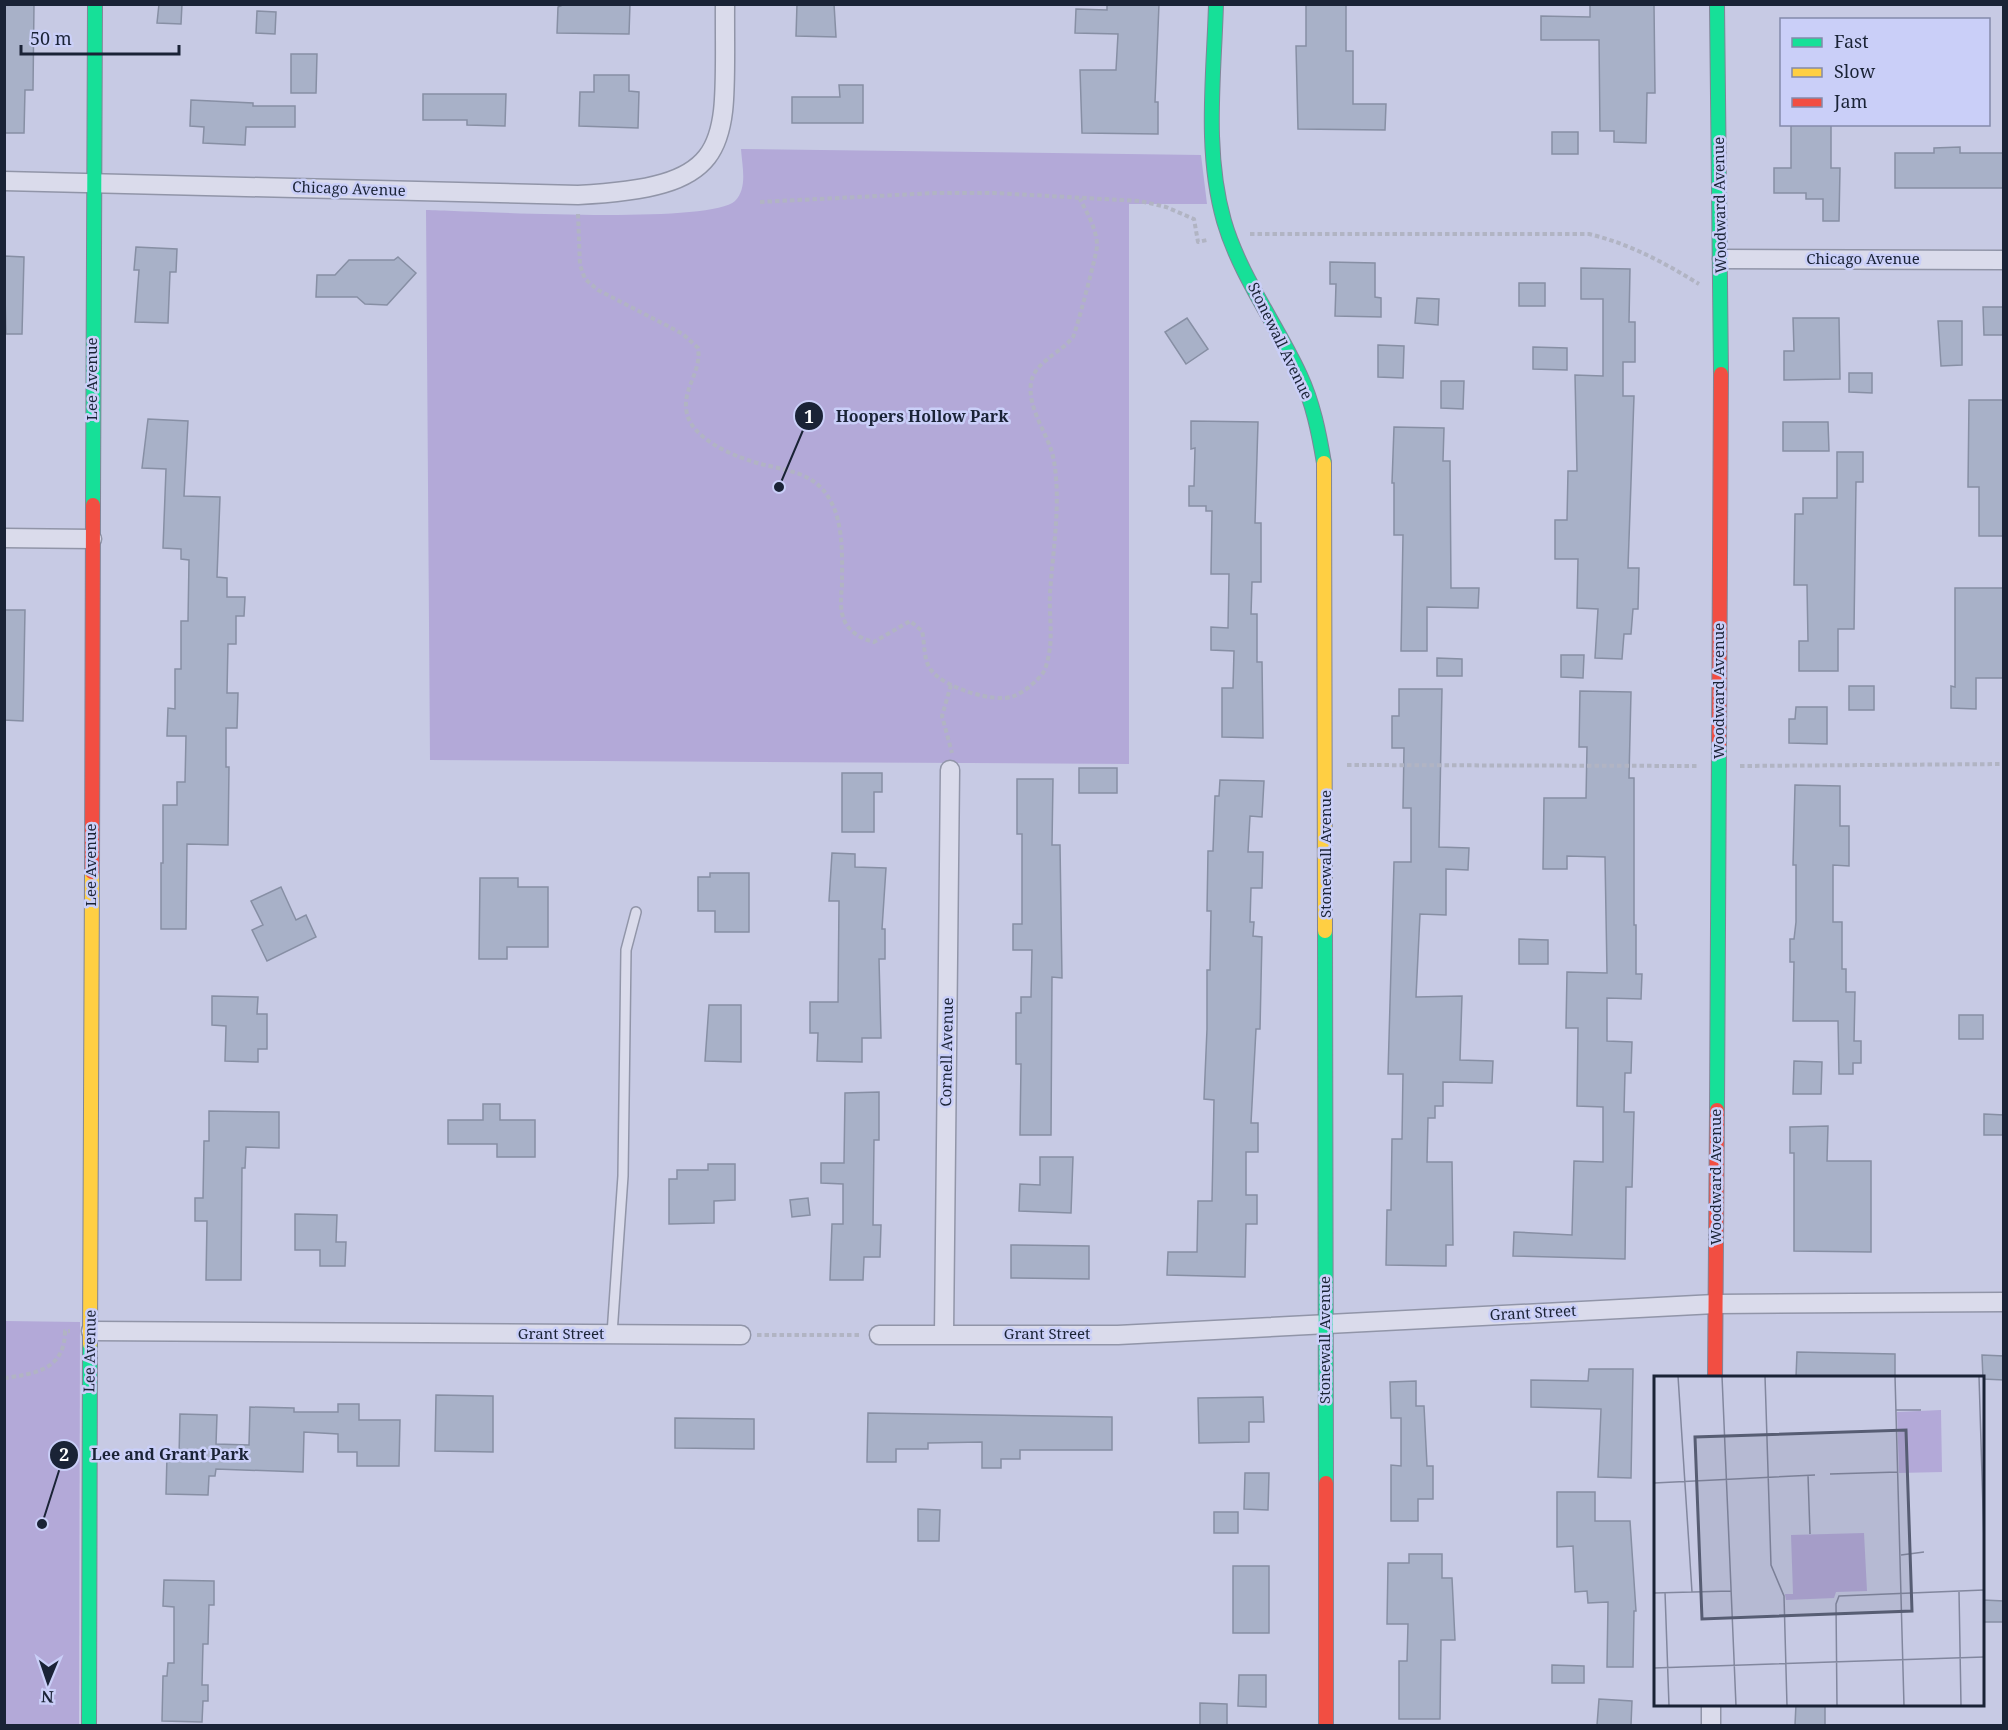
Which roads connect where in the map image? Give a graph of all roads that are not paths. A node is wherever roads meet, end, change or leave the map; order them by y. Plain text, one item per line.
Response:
1 (95, 4) edge
2 (725, 4) edge
3 (1216, 4) edge
4 (1717, 4) edge
5 (4, 181) edge
6 (92, 182) junction
7 (1722, 259) junction
8 (2004, 260) edge
9 (4, 538) edge
10 (92, 539) junction
11 (950, 770) road end
12 (636, 912) dead end
13 (2004, 1302) edge
14 (1715, 1304) junction
15 (1325, 1323) junction
16 (91, 1331) junction
17 (944, 1334) junction
18 (612, 1335) junction
19 (741, 1335) road end
20 (879, 1335) road end
21 (1714, 1376) edge
22 (1711, 1706) edge
23 (89, 1725) edge
24 (1326, 1725) edge
25 (1711, 1725) edge

1 - 6 street, Lee Avenue
2 - 6 street, Chicago Avenue
3 - 15 street, Stonewall Avenue
4 - 7 street, Woodward Avenue
5 - 6 street, Chicago Avenue
6 - 10 street, Lee Avenue
7 - 8 street, Chicago Avenue
7 - 14 street, Woodward Avenue
9 - 10 street
10 - 16 street, Lee Avenue
11 - 17 street, Cornell Avenue
12 - 18 lane
13 - 14 street, Grant Street
14 - 15 street, Grant Street
14 - 21 street, Woodward Avenue
15 - 17 street, Grant Street
15 - 24 street, Stonewall Avenue
16 - 18 street, Grant Street
16 - 23 street, Lee Avenue
17 - 20 street, Grant Street
18 - 19 street, Grant Street
22 - 25 street

